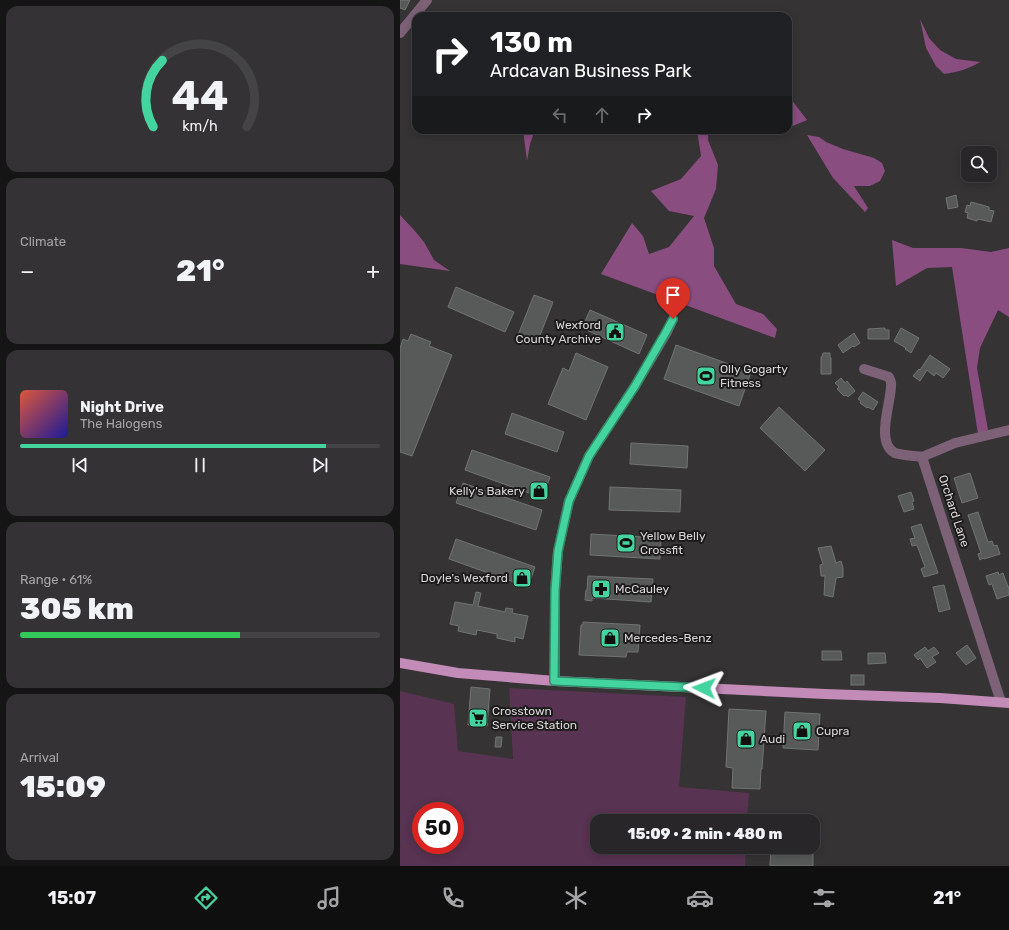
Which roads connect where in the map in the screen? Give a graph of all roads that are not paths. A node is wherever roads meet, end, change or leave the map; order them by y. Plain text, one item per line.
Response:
1 (427, 0) edge
2 (417, 12) edge
3 (412, 18) edge
4 (400, 33) edge
5 (673, 319) dead end
6 (864, 368) dead end
7 (1009, 430) edge
8 (922, 457) junction
9 (400, 663) edge
10 (554, 681) junction
11 (1005, 703) edge

1 - 2 street
3 - 4 street
5 - 10 street
6 - 8 street
7 - 8 street
8 - 11 street, Orchard Lane
9 - 10 main road
10 - 11 main road

